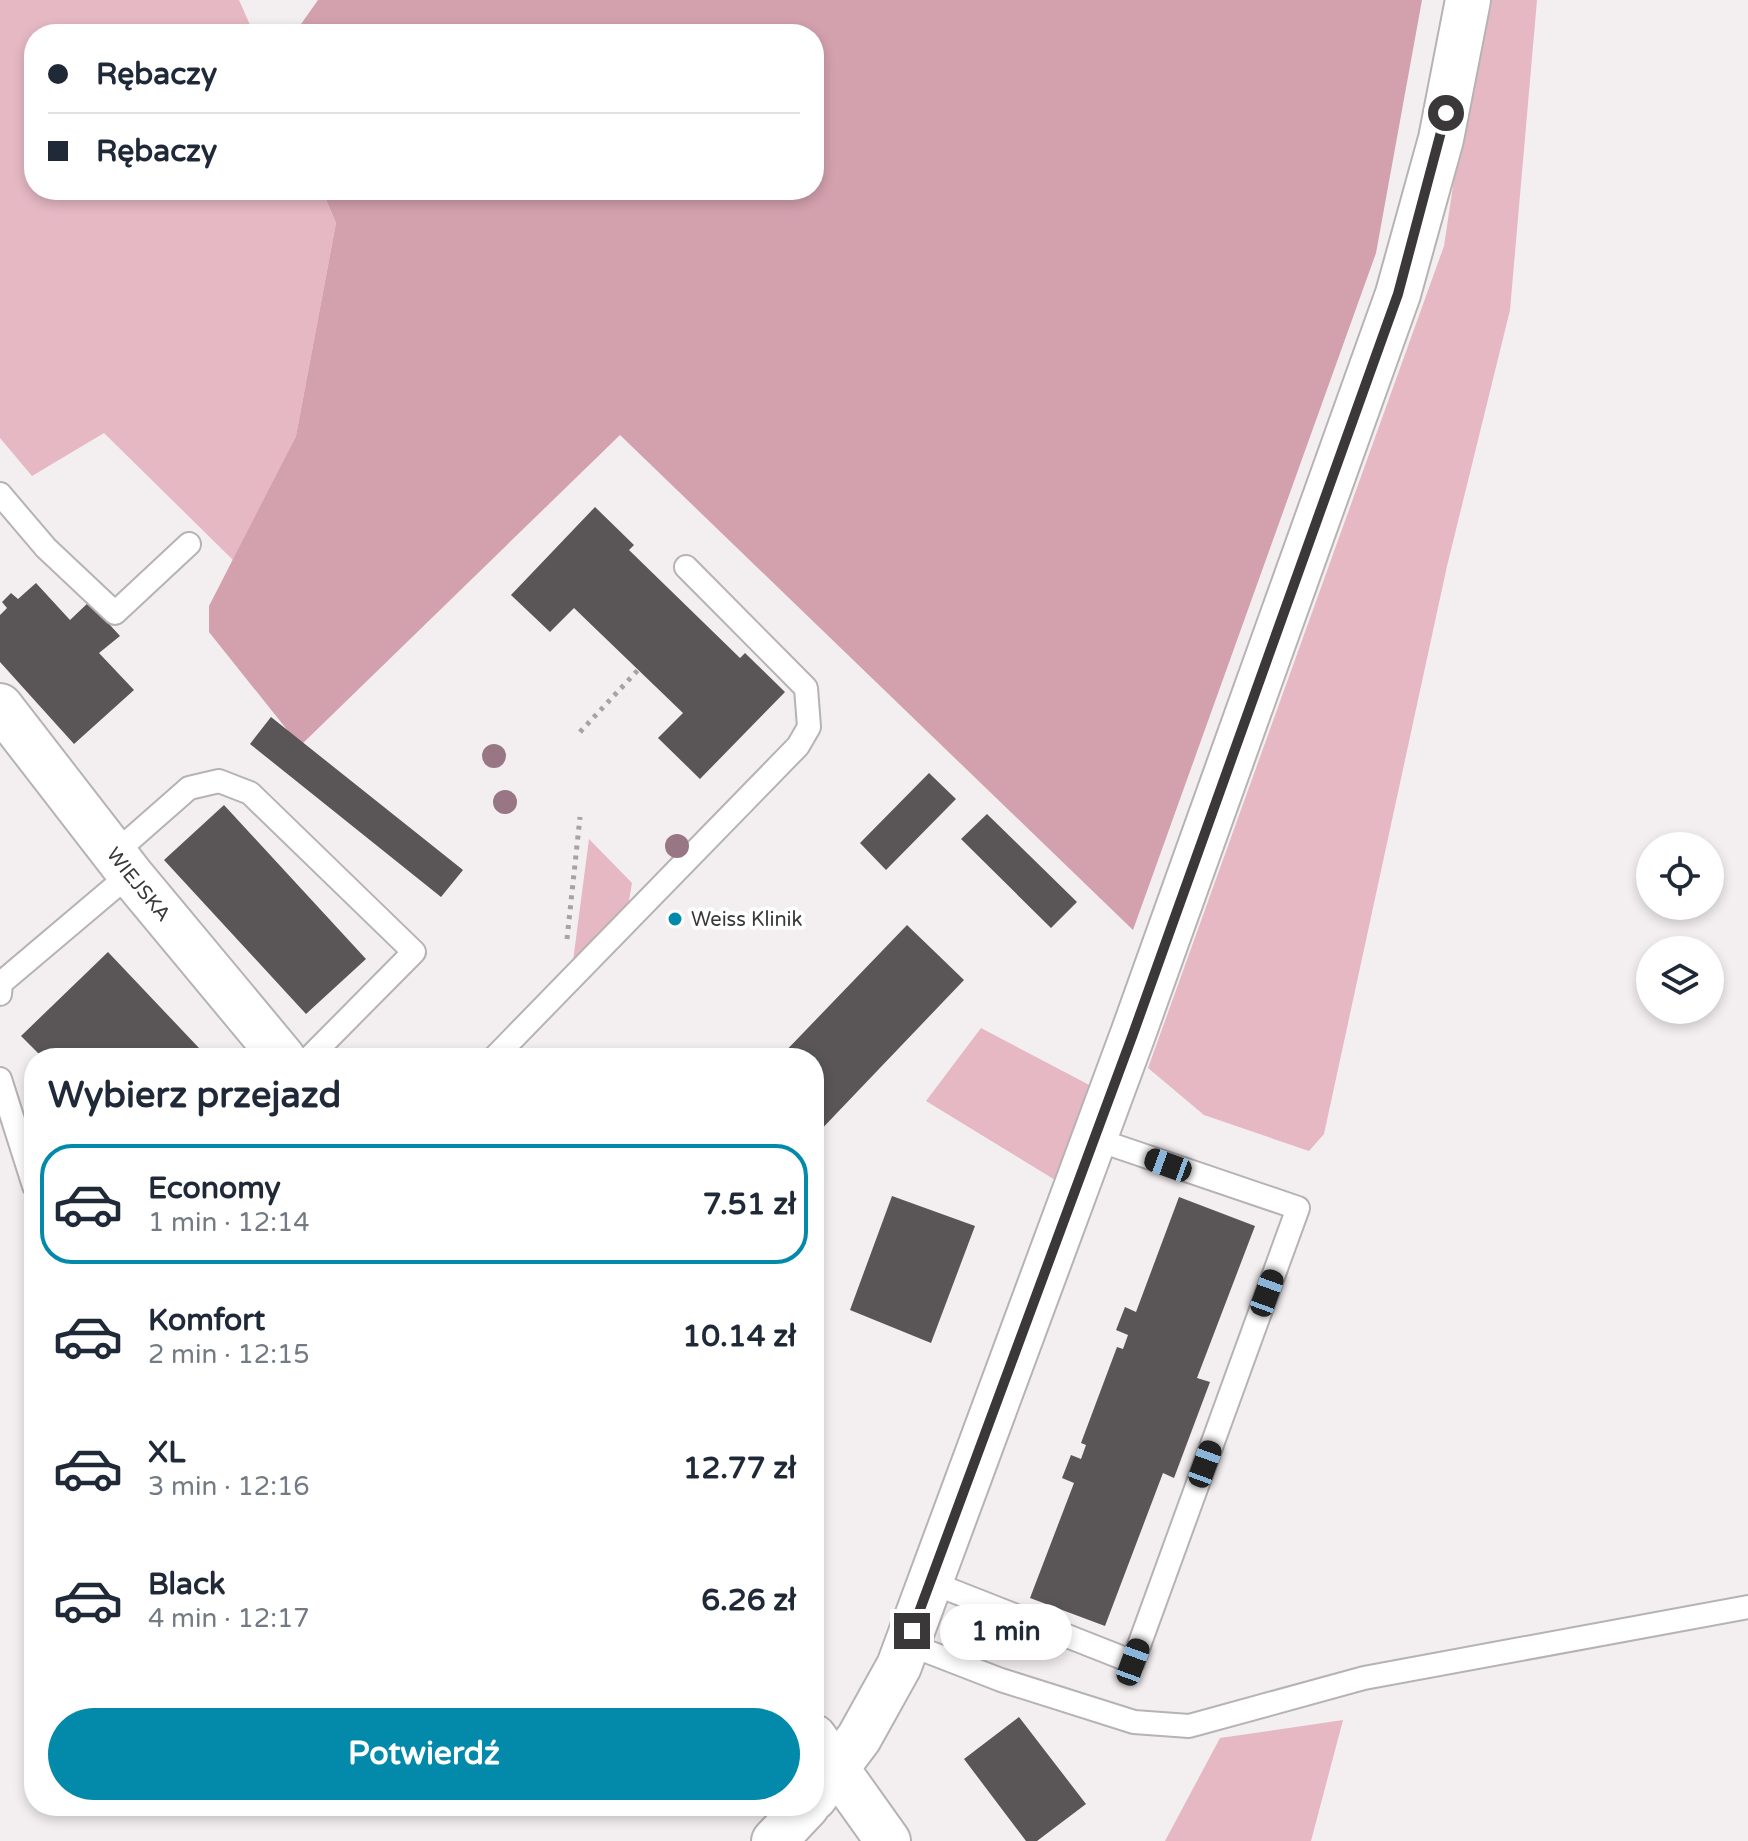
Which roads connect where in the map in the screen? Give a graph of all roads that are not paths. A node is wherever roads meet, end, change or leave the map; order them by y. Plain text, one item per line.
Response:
1 (1468, 0) edge
2 (0, 494) edge
3 (189, 544) dead end
4 (686, 567) dead end
5 (0, 706) edge
6 (122, 864) junction
7 (0, 987) edge
8 (275, 1048) edge
9 (319, 1048) edge
10 (503, 1048) edge
11 (0, 1079) edge
12 (1095, 1139) junction
13 (24, 1155) edge
14 (930, 1582) junction
15 (1748, 1607) edge
16 (908, 1644) junction
17 (824, 1767) edge
18 (824, 1771) edge
19 (798, 1816) edge
20 (774, 1841) edge
21 (888, 1841) edge

1 - 12 street
2 - 3 lane
4 - 10 lane
5 - 6 street, WIEJSKA
6 - 7 lane
6 - 8 street, WIEJSKA
6 - 9 lane
11 - 13 lane
12 - 14 street
12 - 14 lane
14 - 16 street
15 - 16 lane
16 - 17 street
18 - 21 street
19 - 20 street

